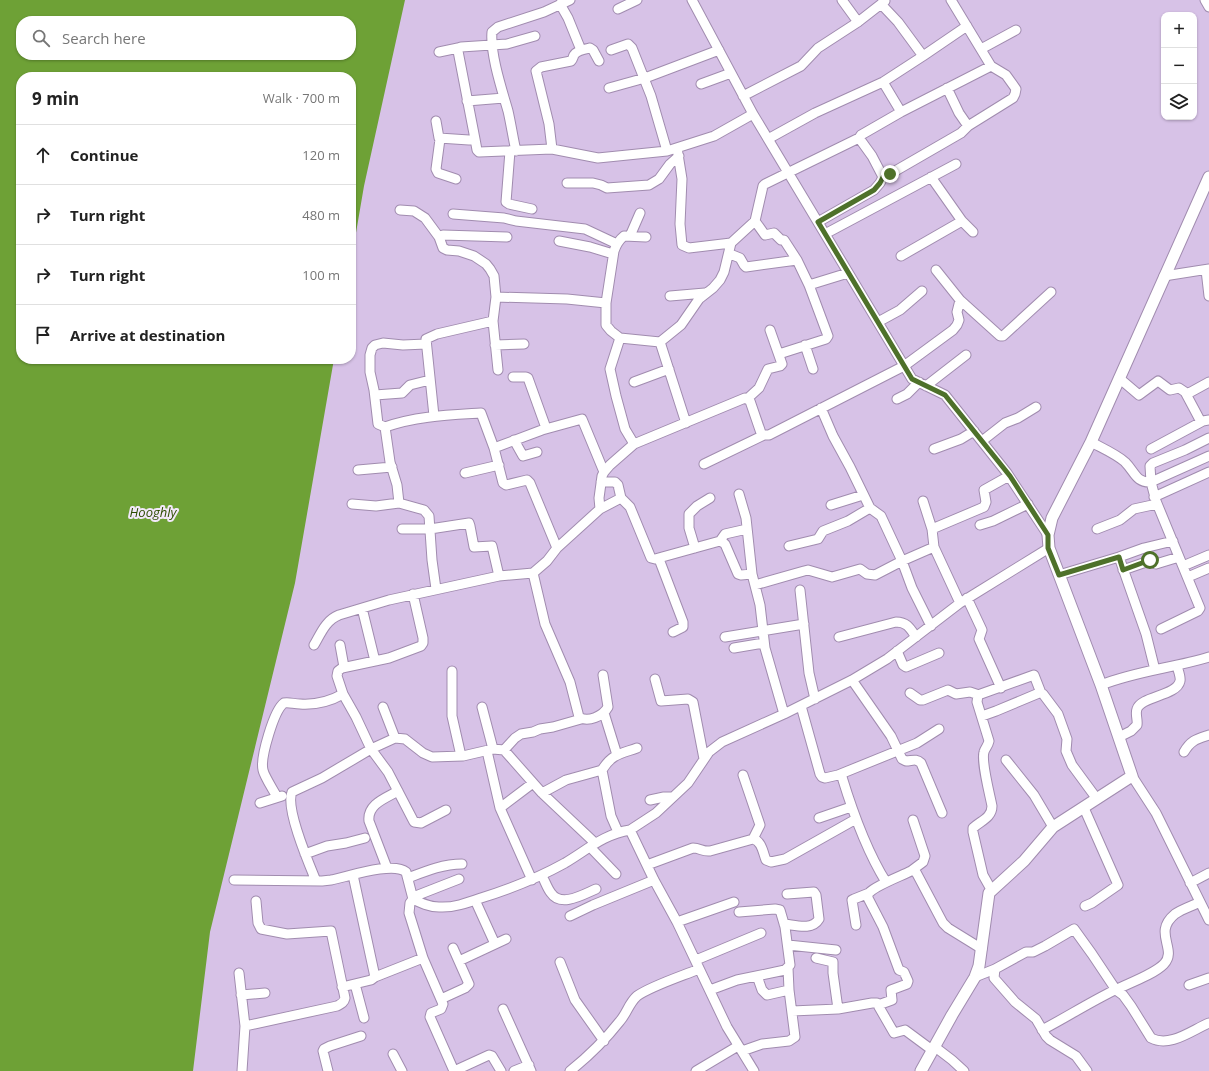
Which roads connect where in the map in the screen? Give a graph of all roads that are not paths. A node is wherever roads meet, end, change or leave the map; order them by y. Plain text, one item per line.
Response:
1 (570, 0) edge
2 (637, 0) edge
3 (692, 0) edge
4 (842, 0) edge
5 (951, 0) edge
6 (1205, 0) edge
7 (884, 2) edge
8 (560, 4) junction
9 (1209, 7) edge
10 (618, 9) dead end
11 (858, 22) junction
12 (967, 26) junction
13 (1016, 30) dead end
14 (535, 36) dead end
15 (493, 45) junction
16 (458, 48) junction
17 (981, 49) junction
18 (581, 50) junction
19 (611, 50) dead end
20 (719, 50) junction
21 (439, 52) dead end
22 (923, 56) junction
23 (598, 61) dead end
24 (991, 66) junction
25 (731, 73) junction
26 (645, 78) junction
27 (883, 82) junction
28 (701, 84) dead end
29 (609, 88) dead end
30 (947, 88) junction
31 (743, 96) junction
32 (504, 98) junction
33 (467, 101) junction
34 (901, 112) junction
35 (753, 114) junction
36 (436, 121) dead end
37 (968, 126) junction
38 (859, 138) junction
39 (440, 139) junction
40 (474, 139) junction
41 (768, 139) junction
42 (552, 149) junction
43 (513, 151) junction
44 (667, 151) junction
45 (678, 152) junction
46 (956, 164) dead end
47 (788, 173) junction
48 (883, 177) junction
49 (932, 177) junction
50 (1209, 177) edge
51 (456, 179) dead end
52 (567, 183) dead end
53 (532, 209) dead end
54 (400, 210) dead end
55 (640, 213) dead end
56 (453, 214) dead end
57 (962, 220) junction
58 (755, 221) junction
59 (818, 222) junction
60 (973, 232) dead end
61 (825, 234) junction
62 (630, 236) junction
63 (439, 237) junction
64 (507, 237) dead end
65 (646, 237) dead end
66 (559, 242) dead end
67 (731, 243) junction
68 (617, 244) junction
69 (613, 254) junction
70 (730, 254) junction
71 (902, 256) dead end
72 (797, 260) junction
73 (1207, 269) edge
74 (936, 270) dead end
75 (848, 273) junction
76 (1164, 276) junction
77 (809, 286) junction
78 (922, 291) dead end
79 (1050, 292) dead end
80 (705, 293) junction
81 (670, 296) dead end
82 (1209, 296) edge
83 (496, 297) junction
84 (959, 299) junction
85 (606, 303) junction
86 (493, 322) junction
87 (878, 322) junction
88 (770, 330) dead end
89 (620, 338) junction
90 (660, 342) junction
91 (426, 344) junction
92 (524, 344) dead end
93 (495, 345) junction
94 (805, 345) junction
95 (779, 354) junction
96 (966, 355) dead end
97 (904, 366) junction
98 (669, 369) junction
99 (813, 369) dead end
100 (498, 370) dead end
101 (513, 376) dead end
102 (1119, 378) junction
103 (430, 380) junction
104 (634, 382) dead end
105 (1209, 382) edge
106 (923, 384) junction
107 (1185, 392) junction
108 (375, 395) junction
109 (747, 399) junction
110 (897, 399) dead end
111 (1036, 407) dead end
112 (821, 408) junction
113 (434, 416) junction
114 (1205, 421) edge
115 (686, 423) junction
116 (385, 427) junction
117 (546, 428) junction
118 (974, 431) junction
119 (764, 435) junction
120 (1209, 438) edge
121 (514, 440) junction
122 (982, 441) junction
123 (1090, 442) junction
124 (634, 444) junction
125 (494, 448) junction
126 (1152, 448) dead end
127 (934, 449) dead end
128 (537, 452) dead end
129 (1209, 456) edge
130 (704, 464) dead end
131 (498, 465) junction
132 (392, 467) junction
133 (358, 470) dead end
134 (604, 472) junction
135 (1209, 472) edge
136 (465, 473) dead end
137 (1010, 476) junction
138 (601, 482) junction
139 (1151, 482) junction
140 (739, 494) dead end
141 (864, 495) junction
142 (621, 498) junction
143 (710, 498) dead end
144 (1156, 500) junction
145 (924, 501) dead end
146 (399, 503) junction
147 (352, 504) dead end
148 (1028, 504) junction
149 (831, 505) dead end
150 (870, 508) junction
151 (600, 509) junction
152 (980, 525) dead end
153 (402, 529) dead end
154 (430, 529) junction
155 (747, 529) junction
156 (1097, 529) dead end
157 (932, 530) junction
158 (1048, 535) junction
159 (720, 541) junction
160 (1173, 541) junction
161 (789, 546) dead end
162 (934, 547) junction
163 (557, 548) junction
164 (695, 548) junction
165 (1048, 548) junction
166 (1209, 555) edge
167 (1119, 557) junction
168 (1179, 557) junction
169 (659, 559) junction
170 (902, 561) junction
171 (1183, 566) junction
172 (1209, 568) edge
173 (1123, 570) junction
174 (533, 573) junction
175 (752, 574) junction
176 (1059, 575) junction
177 (499, 576) junction
178 (1188, 577) junction
179 (755, 585) junction
180 (436, 589) junction
181 (800, 590) dead end
182 (413, 594) junction
183 (964, 601) junction
184 (362, 608) junction
185 (804, 624) junction
186 (931, 626) junction
187 (1161, 629) dead end
188 (763, 630) junction
189 (673, 632) dead end
190 (725, 637) dead end
191 (839, 637) dead end
192 (916, 637) junction
193 (764, 644) junction
194 (314, 645) dead end
195 (340, 645) dead end
196 (734, 648) dead end
197 (897, 651) junction
198 (939, 653) dead end
199 (1209, 657) edge
200 (375, 661) junction
201 (1177, 666) junction
202 (344, 667) junction
203 (1155, 670) junction
204 (452, 671) dead end
205 (604, 675) dead end
206 (655, 679) dead end
207 (852, 680) junction
208 (1101, 685) junction
209 (1002, 688) junction
210 (1041, 692) junction
211 (910, 693) dead end
212 (342, 694) junction
213 (979, 695) junction
214 (816, 699) junction
215 (801, 706) junction
216 (383, 707) dead end
217 (482, 707) dead end
218 (604, 713) junction
219 (784, 714) junction
220 (982, 716) junction
221 (581, 719) junction
222 (939, 729) dead end
223 (1209, 735) edge
224 (1119, 737) junction
225 (395, 738) junction
226 (637, 748) dead end
227 (371, 749) junction
228 (490, 750) junction
229 (504, 750) junction
230 (898, 751) junction
231 (1184, 752) dead end
232 (617, 755) junction
233 (461, 756) junction
234 (704, 759) junction
235 (1006, 760) dead end
236 (602, 770) junction
237 (743, 775) dead end
238 (838, 775) junction
239 (1132, 776) junction
240 (533, 783) junction
241 (398, 791) junction
242 (292, 792) junction
243 (542, 792) junction
244 (277, 797) junction
245 (673, 797) junction
246 (1097, 799) junction
247 (650, 800) dead end
248 (260, 803) dead end
249 (851, 807) junction
250 (500, 808) junction
251 (1084, 808) junction
252 (446, 810) dead end
253 (942, 813) dead end
254 (819, 818) dead end
255 (856, 819) junction
256 (913, 820) dead end
257 (1053, 827) junction
258 (630, 830) junction
259 (618, 832) junction
260 (365, 838) dead end
261 (753, 839) junction
262 (593, 845) junction
263 (305, 854) junction
264 (462, 864) dead end
265 (647, 865) junction
266 (387, 868) junction
267 (911, 871) junction
268 (1209, 873) edge
269 (616, 874) dead end
270 (353, 875) junction
271 (542, 876) junction
272 (408, 878) junction
273 (459, 879) dead end
274 (234, 880) dead end
275 (532, 880) junction
276 (654, 880) junction
277 (316, 881) junction
278 (886, 882) junction
279 (1190, 883) junction
280 (596, 889) dead end
281 (992, 891) junction
282 (869, 893) junction
283 (787, 894) dead end
284 (413, 898) junction
285 (475, 900) junction
286 (256, 901) dead end
287 (734, 902) dead end
288 (1200, 902) junction
289 (1085, 906) dead end
290 (739, 912) dead end
291 (570, 916) dead end
292 (1209, 919) edge
293 (677, 922) junction
294 (784, 924) junction
295 (856, 925) dead end
296 (761, 933) dead end
297 (506, 940) dead end
298 (495, 944) junction
299 (788, 945) junction
300 (454, 948) dead end
301 (982, 949) junction
302 (836, 950) dead end
303 (423, 958) junction
304 (816, 958) dead end
305 (459, 960) junction
306 (696, 960) junction
307 (560, 962) dead end
308 (788, 968) junction
309 (699, 969) junction
310 (994, 969) junction
311 (239, 973) dead end
312 (757, 976) junction
313 (375, 977) junction
314 (975, 977) junction
315 (1209, 978) edge
316 (355, 984) junction
317 (1189, 985) dead end
318 (342, 987) junction
319 (710, 990) junction
320 (789, 990) junction
321 (1116, 990) junction
322 (266, 993) dead end
323 (241, 995) junction
324 (441, 999) junction
325 (880, 1005) junction
326 (503, 1009) dead end
327 (838, 1009) junction
328 (792, 1011) junction
329 (364, 1018) dead end
330 (1209, 1023) edge
331 (245, 1026) junction
332 (1042, 1030) junction
333 (361, 1036) dead end
334 (604, 1041) junction
335 (740, 1048) junction
336 (934, 1048) junction
337 (393, 1054) dead end
338 (467, 1068) edge
339 (530, 1068) edge
340 (1084, 1070) edge
341 (242, 1071) edge
342 (328, 1071) edge
343 (402, 1071) edge
344 (454, 1071) edge
345 (501, 1071) edge
346 (514, 1071) edge
347 (570, 1071) edge
348 (696, 1071) edge
349 (754, 1071) edge
350 (921, 1071) edge
351 (964, 1071) edge

1 - 8 street
2 - 10 street
3 - 20 street
4 - 11 street
5 - 12 street
6 - 9 street
7 - 11 street
7 - 22 street
8 - 15 street
8 - 18 street
11 - 31 street
12 - 17 street
12 - 22 street
13 - 17 street
14 - 15 street
15 - 16 street
15 - 32 street
16 - 21 street
16 - 33 street
17 - 24 street
18 - 23 street
18 - 42 street
19 - 26 street
20 - 25 street
20 - 26 street
22 - 27 street
24 - 30 street
24 - 37 street
25 - 28 street
25 - 31 street
26 - 29 street
26 - 44 street
27 - 34 street
27 - 41 street
30 - 34 street
30 - 37 street
31 - 35 street
32 - 33 street
32 - 43 street
33 - 40 street
34 - 38 street
35 - 41 street
35 - 45 street
36 - 39 street
37 - 48 street
38 - 47 street
38 - 48 street
39 - 40 street
39 - 51 street
40 - 43 street
41 - 47 street
42 - 43 street
42 - 44 street
43 - 53 street
44 - 45 street
45 - 52 street
45 - 67 street
46 - 49 street
47 - 58 street
47 - 59 street
48 - 59 street
49 - 57 street
49 - 61 street
50 - 76 main road
54 - 63 street
55 - 62 street
56 - 68 street
57 - 60 street
57 - 71 street
58 - 67 street
58 - 72 street
59 - 61 street
61 - 75 street
62 - 65 street
62 - 68 street
63 - 64 street
63 - 83 street
66 - 69 street
67 - 70 street
68 - 69 street
69 - 85 street
70 - 72 street
70 - 80 street
72 - 77 street
73 - 76 street
73 - 82 street
74 - 84 street
75 - 77 street
75 - 87 street
76 - 102 main road
77 - 94 street
78 - 87 street
79 - 84 street
80 - 81 street
80 - 90 street
83 - 85 street
83 - 86 street
84 - 97 street
85 - 89 street
86 - 91 street
86 - 93 street
87 - 97 street
88 - 95 street
89 - 90 street
89 - 124 street
90 - 98 street
91 - 103 street
91 - 108 street
92 - 93 street
93 - 100 street
94 - 95 street
94 - 99 street
95 - 109 street
96 - 106 street
97 - 106 street
97 - 112 street
98 - 104 street
98 - 115 street
101 - 117 street
102 - 107 street
102 - 123 main road
103 - 108 street
103 - 113 street
105 - 107 street
106 - 110 street
106 - 118 street
107 - 114 street
108 - 116 street
109 - 115 street
109 - 119 street
111 - 122 street
112 - 119 street
112 - 141 street
113 - 116 street
113 - 125 street
114 - 126 street
115 - 124 street
116 - 132 street
117 - 121 street
117 - 134 street
118 - 122 street
118 - 127 street
119 - 130 street
120 - 139 street
121 - 125 street
121 - 128 street
122 - 137 street
123 - 139 street
123 - 158 main road
124 - 134 street
125 - 131 street
129 - 139 street
131 - 136 street
131 - 163 street
132 - 133 street
132 - 146 street
134 - 138 street
135 - 144 street
137 - 148 street
137 - 157 street
138 - 142 street
138 - 151 street
139 - 144 street
140 - 155 street
141 - 149 street
141 - 150 street
142 - 151 street
142 - 169 street
143 - 164 street
144 - 156 street
144 - 160 street
145 - 157 street
146 - 147 street
146 - 154 street
148 - 152 street
148 - 158 street
150 - 161 street
150 - 170 street
151 - 163 street
153 - 154 street
154 - 177 street
154 - 180 street
155 - 159 street
155 - 175 street
157 - 162 street
158 - 165 main road
159 - 164 street
159 - 175 street
160 - 167 street
160 - 168 street
162 - 170 street
162 - 183 street
163 - 174 street
164 - 169 street
165 - 176 main road
165 - 183 street
166 - 171 street
167 - 173 street
167 - 176 street
168 - 171 street
168 - 173 street
169 - 189 street
170 - 179 street
170 - 186 street
171 - 178 street
172 - 178 street
173 - 203 street
174 - 177 street
174 - 221 street
175 - 179 street
176 - 208 main road
177 - 180 street
178 - 187 street
179 - 188 street
180 - 182 street
181 - 185 street
182 - 184 street
182 - 200 street
183 - 186 street
183 - 209 street
184 - 194 street
184 - 200 street
185 - 188 street
185 - 214 street
186 - 192 street
188 - 190 street
188 - 193 street
191 - 192 street
192 - 197 street
193 - 196 street
193 - 219 street
195 - 202 street
197 - 198 street
197 - 207 street
199 - 201 street
200 - 202 street
201 - 203 street
201 - 224 street
202 - 212 street
203 - 208 street
204 - 233 street
205 - 218 street
206 - 234 street
207 - 214 street
207 - 230 street
208 - 224 main road
209 - 210 street
209 - 213 street
210 - 220 street
210 - 246 street
211 - 213 street
212 - 227 street
212 - 244 street
213 - 220 street
214 - 215 street
215 - 219 street
215 - 238 street
216 - 225 street
217 - 228 street
218 - 221 street
218 - 232 street
219 - 234 street
220 - 281 street
221 - 229 street
222 - 230 street
223 - 231 street
224 - 239 main road
225 - 227 street
225 - 233 street
226 - 232 street
227 - 241 street
227 - 242 street
228 - 229 street
228 - 233 street
228 - 250 street
229 - 240 street
230 - 238 street
230 - 253 street
232 - 236 street
234 - 245 street
235 - 257 street
236 - 243 street
236 - 259 street
237 - 261 street
238 - 249 street
239 - 246 main road
239 - 279 street
240 - 243 street
240 - 250 street
241 - 252 street
241 - 266 street
242 - 244 street
242 - 263 street
243 - 262 street
244 - 248 street
245 - 247 street
245 - 258 street
246 - 251 main road
249 - 254 street
249 - 255 street
250 - 275 street
251 - 257 main road
251 - 289 street
255 - 261 street
255 - 278 street
256 - 267 street
257 - 281 main road
258 - 259 street
258 - 265 street
259 - 262 street
260 - 263 street
261 - 265 street
262 - 269 street
262 - 271 street
263 - 277 street
264 - 272 street
265 - 276 street
266 - 270 street
266 - 272 street
267 - 278 street
267 - 301 street
268 - 279 street
270 - 277 street
270 - 313 street
271 - 275 street
271 - 280 street
272 - 284 street
273 - 284 street
274 - 277 street
275 - 285 street
276 - 291 street
276 - 293 street
278 - 282 street
279 - 288 street
281 - 301 main road
282 - 295 street
282 - 325 street
283 - 294 street
284 - 285 street
284 - 303 street
285 - 298 street
286 - 318 street
287 - 293 street
288 - 292 street
288 - 321 street
290 - 294 street
293 - 306 street
294 - 299 street
296 - 306 street
297 - 298 street
298 - 305 street
299 - 302 street
299 - 308 street
300 - 305 street
301 - 314 main road
303 - 313 street
303 - 324 street
304 - 327 street
305 - 324 street
306 - 309 street
307 - 334 street
308 - 312 street
308 - 320 street
309 - 319 street
309 - 334 street
310 - 314 street
310 - 321 street
310 - 332 street
311 - 323 street
312 - 319 street
312 - 320 street
313 - 316 street
314 - 336 main road
315 - 317 street
316 - 318 street
316 - 329 street
318 - 331 street
319 - 335 street
320 - 328 street
321 - 330 street
321 - 332 street
322 - 323 street
323 - 331 street
324 - 344 street
325 - 327 street
325 - 336 street
326 - 339 street
327 - 328 street
328 - 335 street
331 - 341 street
332 - 340 street
333 - 342 street
334 - 347 street
335 - 348 street
335 - 349 street
336 - 350 main road
336 - 351 street
337 - 343 street
338 - 344 street
338 - 345 street
339 - 346 street

